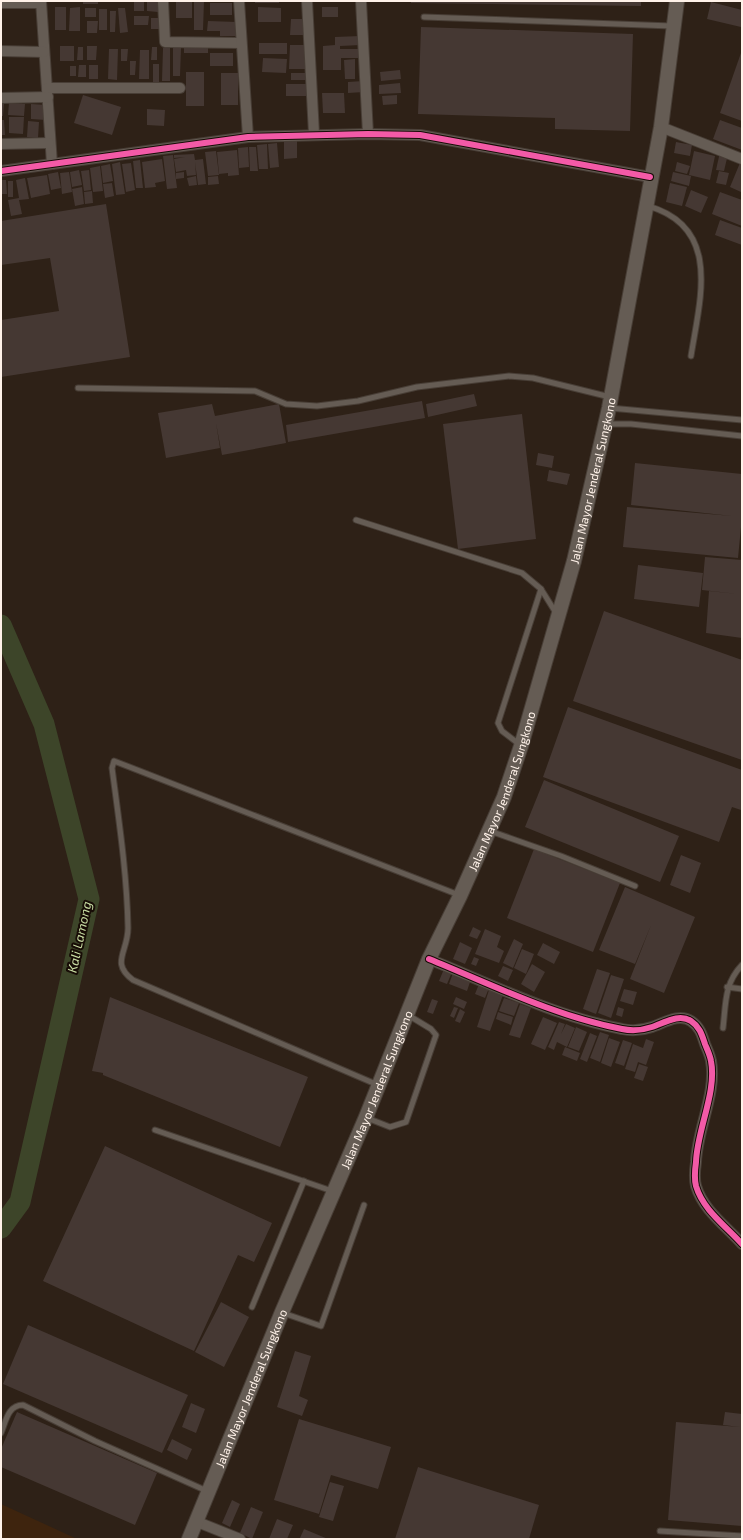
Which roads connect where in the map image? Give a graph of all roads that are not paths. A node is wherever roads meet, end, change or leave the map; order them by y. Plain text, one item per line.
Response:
1 (163, 1) edge
2 (239, 1) edge
3 (307, 1) edge
4 (362, 1) edge
5 (677, 1) edge
6 (41, 2) edge
7 (1, 3) edge
8 (424, 17) dead end
9 (673, 26) junction
10 (241, 43) junction
11 (1, 51) edge
12 (44, 52) junction
13 (180, 88) dead end
14 (47, 92) junction
15 (1, 98) edge
16 (661, 127) junction
17 (314, 134) junction
18 (368, 134) junction
19 (248, 137) junction
20 (49, 143) junction
21 (1, 144) edge
22 (742, 159) edge
23 (52, 164) junction
24 (1, 171) edge
25 (650, 177) junction
26 (645, 205) junction
27 (691, 356) dead end
28 (78, 388) dead end
29 (610, 403) junction
30 (742, 420) edge
31 (606, 424) junction
32 (742, 436) edge
33 (356, 520) dead end
34 (541, 589) junction
35 (558, 618) junction
36 (521, 746) junction
37 (489, 831) junction
38 (635, 886) dead end
39 (460, 896) junction
40 (430, 959) junction
41 (742, 964) edge
42 (727, 987) junction
43 (742, 989) edge
44 (407, 1015) junction
45 (723, 1028) dead end
46 (378, 1085) junction
47 (366, 1117) junction
48 (155, 1130) dead end
49 (304, 1181) junction
50 (335, 1192) junction
51 (364, 1205) dead end
52 (742, 1244) edge
53 (252, 1307) dead end
54 (282, 1312) junction
55 (1, 1433) edge
56 (208, 1491) junction
57 (195, 1522) junction
58 (660, 1531) dead end
59 (742, 1536) edge
60 (189, 1539) edge
61 (240, 1539) edge

1 - 10 street
2 - 10 street
3 - 17 street
4 - 18 street
5 - 9 main road, Jalan Mayor Jenderal Sungkono
6 - 7 street
6 - 12 street
8 - 9 lane
9 - 16 main road, Jalan Mayor Jenderal Sungkono
10 - 19 street
11 - 12 street
12 - 14 street
13 - 14 street
14 - 15 street
14 - 20 street
16 - 22 street
16 - 25 main road, Jalan Mayor Jenderal Sungkono
17 - 18 street
17 - 19 street
18 - 25 street
19 - 23 street
20 - 21 street
20 - 23 street
23 - 24 street
25 - 26 main road, Jalan Mayor Jenderal Sungkono
26 - 27 lane
26 - 29 main road, Jalan Mayor Jenderal Sungkono
28 - 29 lane
29 - 30 lane
29 - 31 main road, Jalan Mayor Jenderal Sungkono
31 - 32 lane
31 - 35 main road, Jalan Mayor Jenderal Sungkono
33 - 34 lane
34 - 35 lane
34 - 36 lane
35 - 36 main road, Jalan Mayor Jenderal Sungkono
36 - 37 main road, Jalan Mayor Jenderal Sungkono
37 - 38 lane
37 - 39 main road, Jalan Mayor Jenderal Sungkono
39 - 40 main road, Jalan Mayor Jenderal Sungkono
39 - 46 lane
40 - 44 main road, Jalan Mayor Jenderal Sungkono
40 - 52 street
41 - 42 lane
42 - 43 lane
42 - 45 lane
44 - 46 main road, Jalan Mayor Jenderal Sungkono
44 - 47 lane
46 - 47 main road, Jalan Mayor Jenderal Sungkono
47 - 50 main road, Jalan Mayor Jenderal Sungkono
48 - 49 lane
49 - 50 lane
49 - 53 lane
50 - 54 main road, Jalan Mayor Jenderal Sungkono
51 - 54 lane
54 - 56 main road, Jalan Mayor Jenderal Sungkono
55 - 56 lane
56 - 57 main road, Jalan Mayor Jenderal Sungkono
57 - 60 main road, Jalan Mayor Jenderal Sungkono
57 - 61 street
58 - 59 lane

